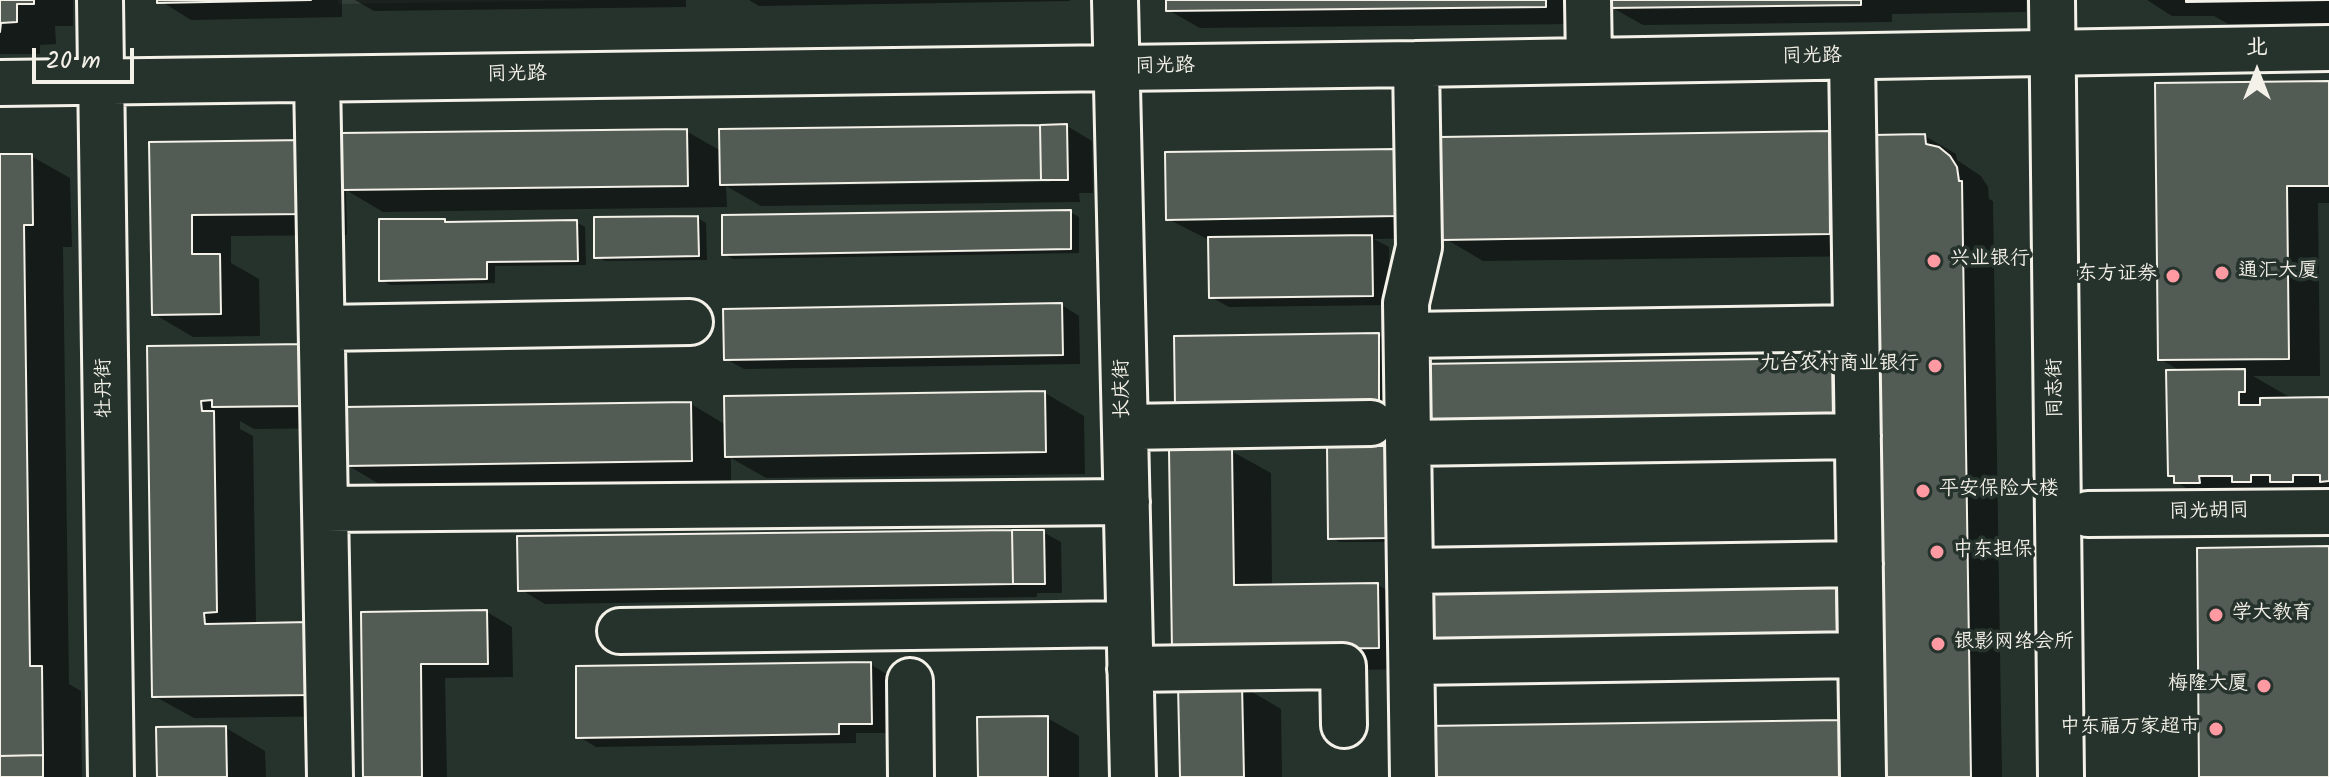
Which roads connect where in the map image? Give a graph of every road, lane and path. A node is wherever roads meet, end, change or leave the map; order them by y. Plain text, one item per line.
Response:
1 (100, 0) edge
2 (1115, 0) edge
3 (1588, 0) edge
4 (2052, 0) edge
5 (2083, 0) edge
6 (2329, 48) edge
7 (2068, 53) junction
8 (1852, 57) junction
9 (1589, 61) junction
10 (1416, 64) junction
11 (1116, 68) junction
12 (317, 79) junction
13 (101, 82) junction
14 (0, 83) edge
15 (690, 322) dead end
16 (322, 328) junction
17 (1856, 328) junction
18 (1407, 335) junction
19 (1125, 427) junction
20 (1390, 433) junction
21 (1858, 436) junction
22 (1127, 502) junction
23 (325, 509) junction
24 (2329, 512) edge
25 (2088, 514) junction
26 (1860, 564) junction
27 (1410, 571) junction
28 (1129, 624) junction
29 (620, 631) dead end
30 (1861, 655) junction
31 (1412, 662) junction
32 (1130, 669) junction
33 (910, 681) dead end
34 (1344, 725) dead end
35 (111, 777) edge
36 (330, 777) edge
37 (911, 777) edge
38 (1133, 777) edge
39 (1413, 777) edge
40 (1863, 777) edge
41 (2061, 777) edge
42 (2091, 777) edge

1 - 13 street, 牡丹街
2 - 11 street, 长庆街
3 - 9 street
4 - 7 street, 同志街
5 - 7 street, 同志街
6 - 7 street, 同光路
7 - 8 street, 同光路
7 - 25 street, 同志街
7 - 41 street, 同志街
8 - 9 street, 同光路
8 - 17 street
9 - 10 street, 同光路
10 - 11 street, 同光路
10 - 18 street
11 - 12 street, 同光路
11 - 19 street, 长庆街
12 - 13 street, 同光路
12 - 16 street
13 - 14 street, 同光路
13 - 35 street, 牡丹街
15 - 16 street
16 - 23 street
17 - 18 street
17 - 21 street
18 - 20 street
19 - 20 street
19 - 22 street, 长庆街
20 - 21 street
20 - 27 street
21 - 26 street
22 - 23 street
22 - 28 street, 长庆街
23 - 36 street
24 - 25 street, 同光胡同
25 - 42 street, 同志街
26 - 27 street
26 - 30 street
27 - 31 street
28 - 29 street
28 - 32 street, 长庆街
30 - 31 street
30 - 40 street
31 - 39 street
32 - 34 street
32 - 38 street, 长庆街
33 - 37 street

